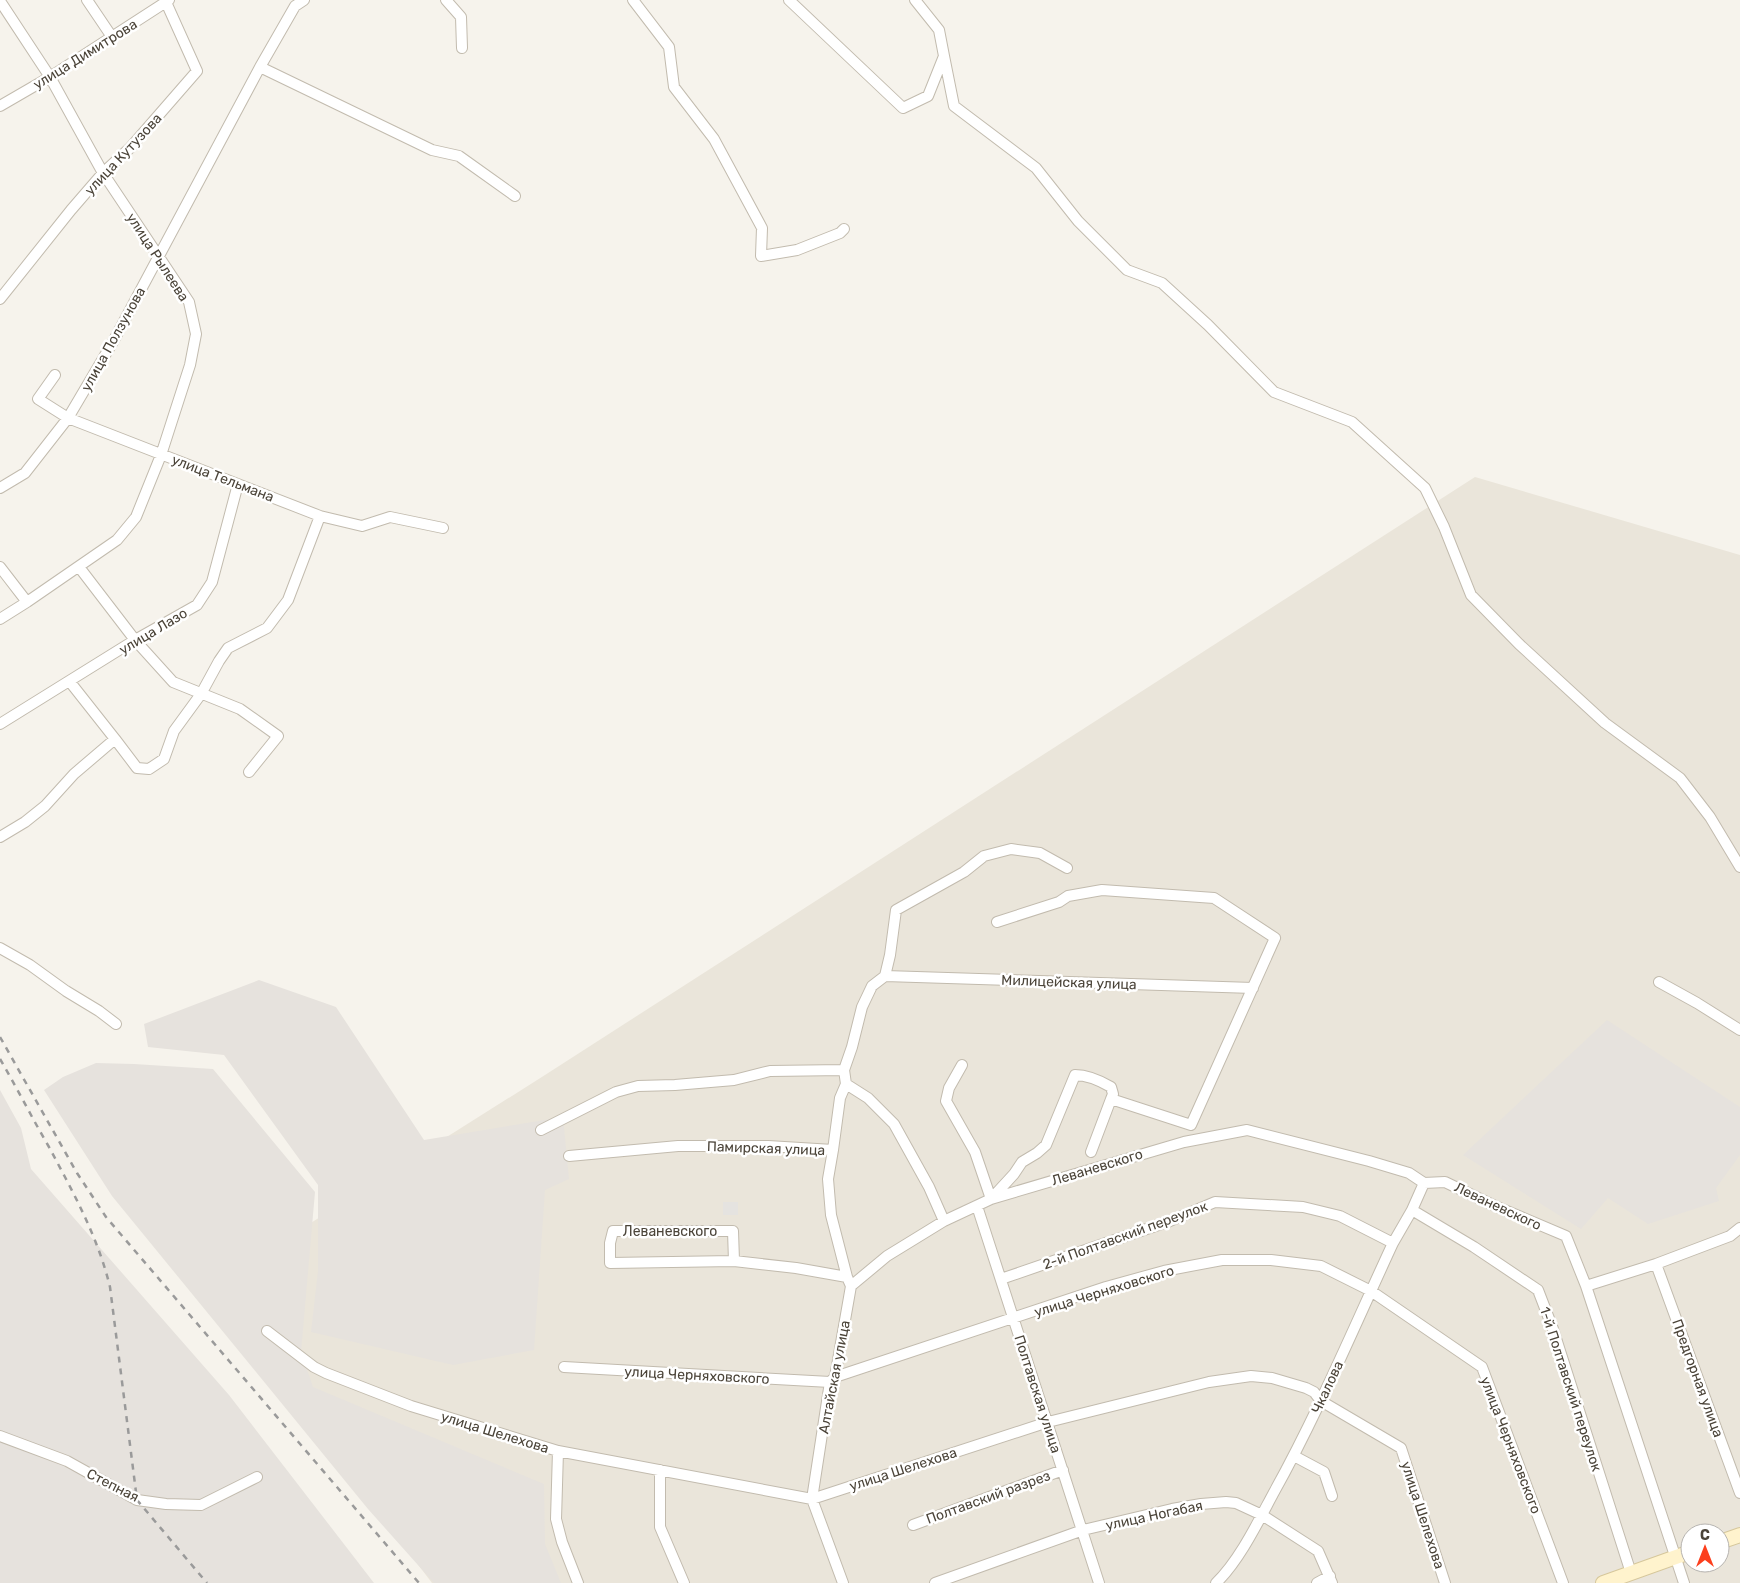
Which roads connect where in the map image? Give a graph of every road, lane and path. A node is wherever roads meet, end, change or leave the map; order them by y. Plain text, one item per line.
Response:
1 (88, 0) edge
2 (304, 0) edge
3 (446, 0) edge
4 (633, 0) edge
5 (789, 0) edge
6 (915, 0) edge
7 (0, 1) edge
8 (167, 1) edge
9 (112, 37) junction
10 (462, 48) dead end
11 (944, 56) junction
12 (260, 67) junction
13 (50, 77) junction
14 (0, 106) edge
15 (103, 173) junction
16 (515, 196) dead end
17 (844, 229) dead end
18 (158, 257) junction
19 (0, 299) edge
20 (55, 375) dead end
21 (68, 418) junction
22 (161, 455) junction
23 (238, 484) junction
24 (0, 488) edge
25 (320, 516) junction
26 (443, 528) dead end
27 (0, 567) edge
28 (78, 567) junction
29 (28, 602) junction
30 (0, 619) edge
31 (135, 640) junction
32 (70, 682) junction
33 (201, 694) junction
34 (0, 724) edge
35 (115, 739) junction
36 (249, 772) dead end
37 (0, 837) edge
38 (1740, 867) edge
39 (1067, 868) dead end
40 (996, 922) dead end
41 (0, 948) edge
42 (885, 976) junction
43 (1659, 982) dead end
44 (1253, 988) junction
45 (116, 1024) dead end
46 (1740, 1030) edge
47 (962, 1065) dead end
48 (844, 1070) junction
49 (846, 1084) junction
50 (1111, 1099) junction
51 (541, 1130) dead end
52 (833, 1150) junction
53 (1091, 1152) dead end
54 (569, 1156) dead end
55 (1424, 1183) junction
56 (991, 1199) junction
57 (977, 1206) junction
58 (1412, 1210) junction
59 (944, 1221) junction
60 (1740, 1228) edge
61 (1393, 1243) junction
62 (734, 1261) junction
63 (1656, 1264) junction
64 (1001, 1279) junction
65 (849, 1282) junction
66 (1586, 1286) junction
67 (1371, 1291) junction
68 (1013, 1319) junction
69 (267, 1331) dead end
70 (564, 1367) dead end
71 (833, 1380) junction
72 (1321, 1401) junction
73 (1048, 1422) junction
74 (0, 1436) edge
75 (558, 1451) junction
76 (1294, 1456) junction
77 (660, 1470) junction
78 (1063, 1470) junction
79 (257, 1477) dead end
80 (1740, 1493) edge
81 (1332, 1496) dead end
82 (812, 1499) junction
83 (1262, 1515) junction
84 (913, 1525) dead end
85 (1082, 1530) junction
86 (1680, 1556) edge
87 (1676, 1557) junction
88 (1631, 1573) junction
89 (951, 1580) edge
90 (1331, 1580) edge
91 (578, 1583) edge
92 (684, 1583) edge
93 (843, 1583) edge
94 (934, 1583) edge
95 (1099, 1583) edge
96 (1216, 1583) edge
97 (1317, 1583) edge
98 (1445, 1583) edge
99 (1563, 1583) edge
100 (1603, 1583) edge
101 (1684, 1583) edge

1 - 9 street
2 - 12 street, улица Ползунова
3 - 10 street
4 - 17 street
5 - 11 street
6 - 11 street
7 - 13 street, улица Рылеева
8 - 9 street, улица Димитрова
8 - 15 street, улица Кутузова
9 - 13 street, улица Димитрова
11 - 38 street
12 - 16 street
12 - 18 street, улица Ползунова
13 - 14 street, улица Димитрова
13 - 15 street, улица Рылеева
15 - 18 street, улица Рылеева
15 - 19 street, улица Кутузова
18 - 21 street, улица Ползунова
18 - 22 street, улица Рылеева
20 - 21 street, улица Тельмана
21 - 22 street, улица Тельмана
21 - 24 street, улица Ползунова
22 - 23 street, улица Тельмана
22 - 28 street, улица Рылеева
23 - 25 street, улица Тельмана
23 - 31 street, улица Лазо
25 - 26 street, улица Тельмана
25 - 33 street
27 - 29 street
28 - 29 street, улица Рылеева
28 - 31 street
29 - 30 street, улица Рылеева
31 - 32 street, улица Лазо
31 - 33 street
32 - 34 street, улица Лазо
32 - 35 street
33 - 35 street
33 - 36 street
35 - 37 street
39 - 42 street
40 - 44 street
41 - 45 street
42 - 44 street, Милицейская улица
42 - 48 street
43 - 46 street
44 - 50 street
47 - 56 street
48 - 49 street
48 - 51 street
49 - 52 street
49 - 59 street
50 - 53 street, Леваневского
50 - 56 street, Леваневского
52 - 54 street, Памирская улица
52 - 65 street, Памирская улица
55 - 56 street, Леваневского
55 - 58 street, Чкалова
55 - 66 street, Леваневского
56 - 57 street, Леваневского
57 - 59 street, Леваневского
57 - 64 street, Полтавская улица
58 - 61 street, Чкалова
58 - 88 street, 1-й Полтавский переулок
59 - 65 street, Леваневского
60 - 63 street
61 - 64 street, 2-й Полтавский переулок
61 - 67 street, Чкалова
62 - 62 street, Леваневского
62 - 65 street, Леваневского
63 - 66 street
63 - 80 street, Предгорная улица
64 - 68 street, Полтавская улица
65 - 71 street, Алтайская улица
66 - 87 street, Леваневского
67 - 68 street, улица Черняховского
67 - 72 street, Чкалова
67 - 99 street, улица Черняховского
68 - 71 street, улица Черняховского
68 - 73 street, Полтавская улица
69 - 75 street, улица Шелехова
70 - 71 street, улица Черняховского
71 - 82 street, Алтайская улица
72 - 73 street, улица Шелехова
72 - 76 street, Чкалова
72 - 98 street, улица Шелехова
73 - 78 street, Полтавская улица
73 - 82 street, улица Шелехова
74 - 79 street, Степная
75 - 77 street, улица Шелехова
75 - 91 street
76 - 81 street
76 - 83 street, Чкалова
77 - 82 street, улица Шелехова
77 - 92 street
78 - 84 street, Полтавский разрез
78 - 85 street, Полтавская улица
82 - 93 street, Алтайская улица
83 - 85 street, улица Ногабая
83 - 90 street, улица Ногабая
83 - 96 street, Чкалова
85 - 89 street, улица Ногабая
85 - 95 street, Полтавская улица
86 - 87 street
87 - 88 street
87 - 101 street, Леваневского
88 - 100 street
89 - 94 street, улица Ногабая
90 - 97 street

